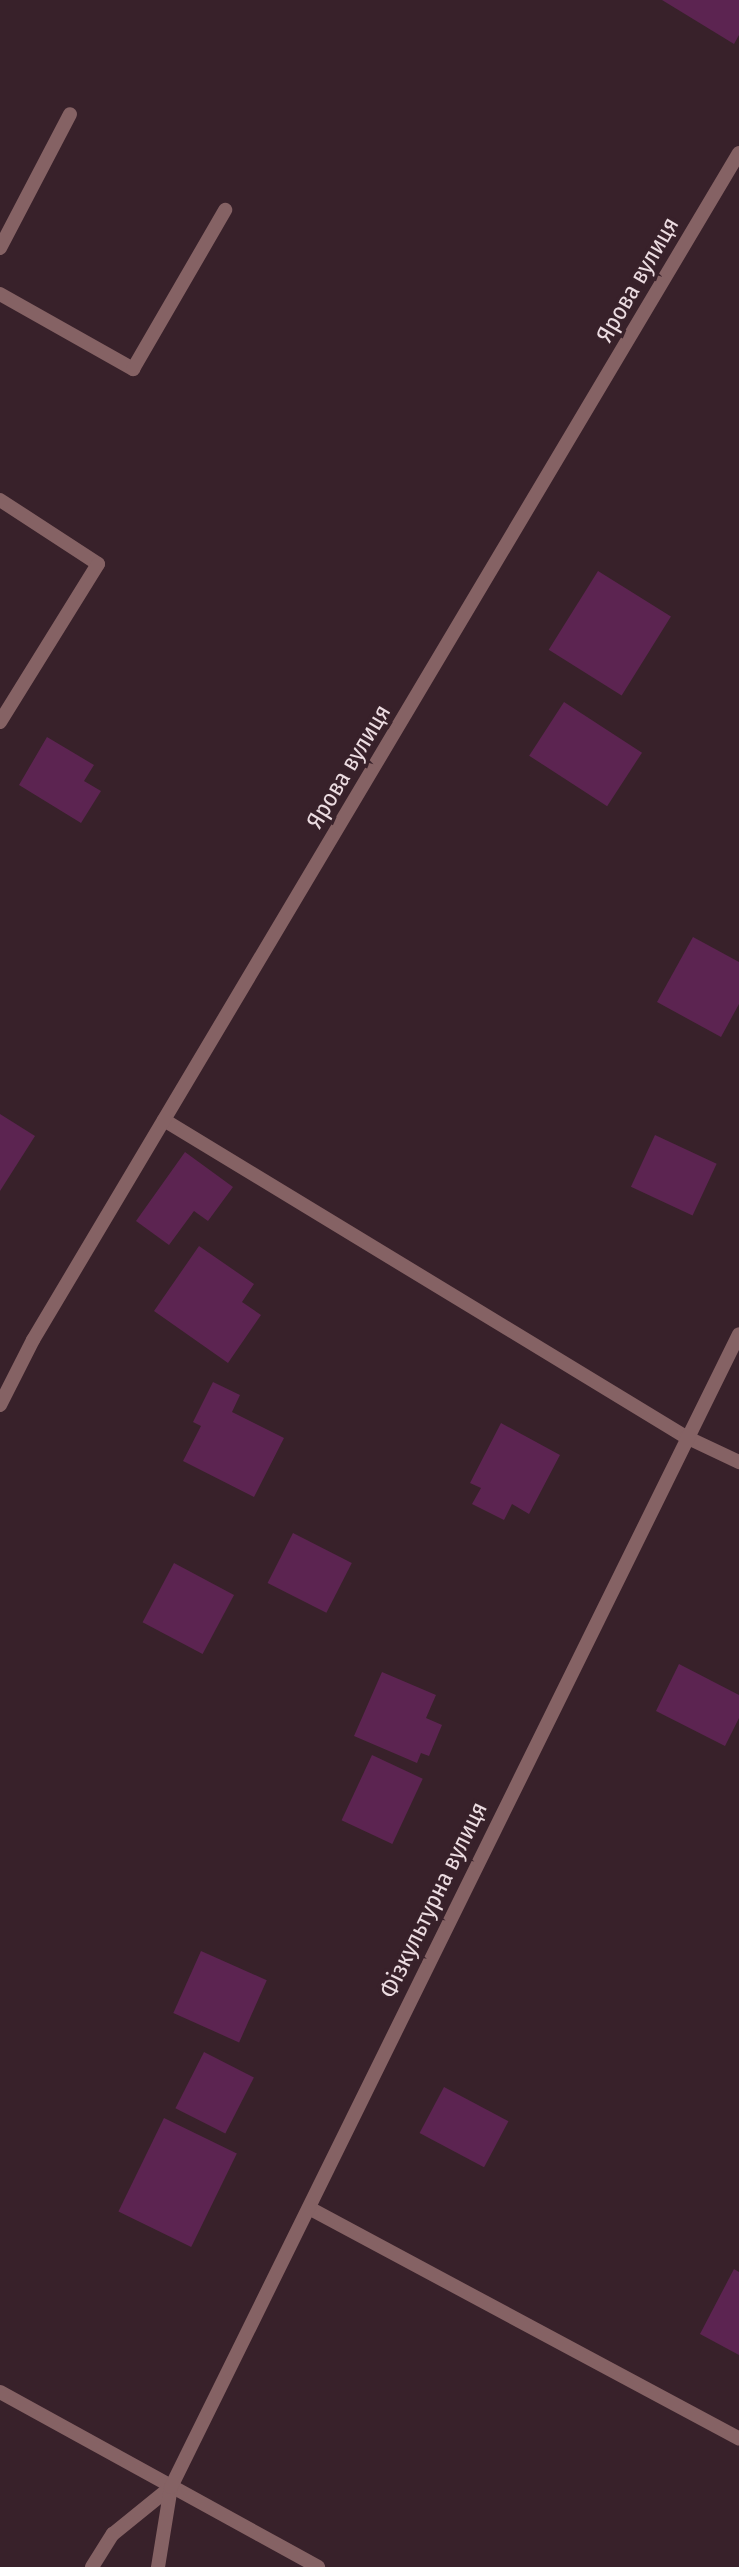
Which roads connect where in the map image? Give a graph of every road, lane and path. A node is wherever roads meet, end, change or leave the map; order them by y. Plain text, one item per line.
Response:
1 (70, 114) dead end
2 (739, 153) edge
3 (225, 209) dead end
4 (0, 248) edge
5 (0, 294) edge
6 (0, 500) edge
7 (0, 722) edge
8 (164, 1120) junction
9 (739, 1334) edge
10 (0, 1405) edge
11 (686, 1437) junction
12 (739, 1462) edge
13 (309, 2208) junction
14 (0, 2392) edge
15 (739, 2439) edge
16 (172, 2487) junction
17 (92, 2567) edge
18 (158, 2567) edge
19 (318, 2567) edge

1 - 4 street
2 - 8 street, Ярова вулиця
3 - 5 street
6 - 7 street
8 - 10 street, Ярова вулиця
8 - 11 street
9 - 11 street, Фізкультурна вулиця
11 - 12 street
11 - 13 street, Фізкультурна вулиця
13 - 15 street
13 - 16 street, Фізкультурна вулиця
14 - 16 street
16 - 17 street
16 - 18 street
16 - 19 street

